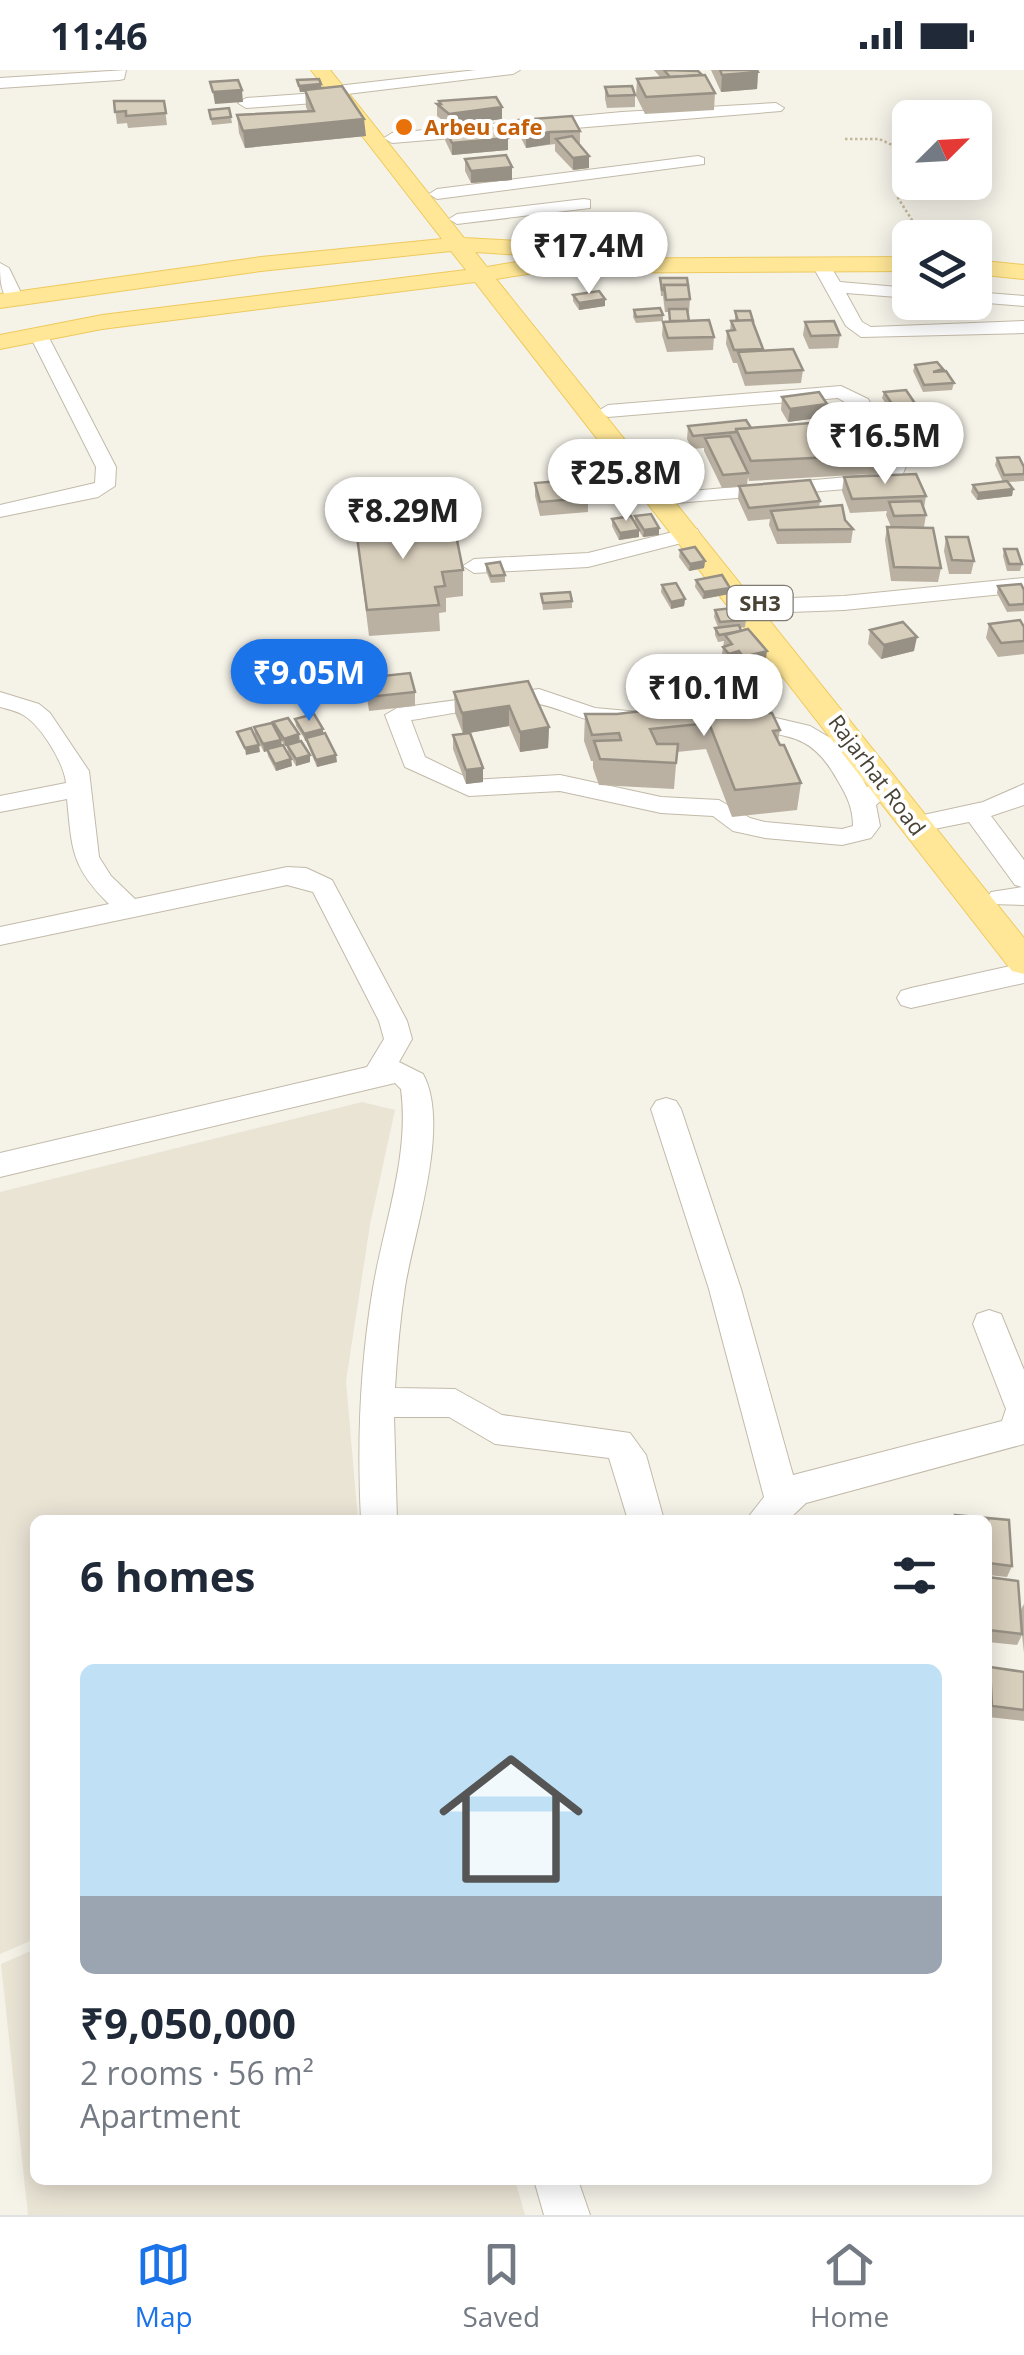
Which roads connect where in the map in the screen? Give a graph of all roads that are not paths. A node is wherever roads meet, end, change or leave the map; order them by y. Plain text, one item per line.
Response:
1 (119, 70) edge
2 (320, 70) edge
3 (513, 70) edge
4 (0, 83) edge
5 (105, 85) dead end
6 (342, 87) edge
7 (0, 92) edge
8 (246, 103) edge
9 (776, 108) dead end
10 (392, 138) junction
11 (698, 161) dead end
12 (437, 194) junction
13 (584, 204) dead end
14 (457, 218) junction
15 (466, 244) junction
16 (892, 252) edge
17 (992, 255) edge
18 (1024, 257) edge
19 (820, 263) junction
20 (892, 264) edge
21 (0, 268) edge
22 (992, 269) edge
23 (1024, 272) edge
24 (490, 274) junction
25 (833, 287) junction
26 (892, 292) edge
27 (992, 299) edge
28 (8, 300) edge
29 (1024, 301) edge
30 (1024, 327) edge
31 (38, 334) junction
32 (0, 342) edge
33 (608, 410) junction
34 (676, 497) junction
35 (0, 511) edge
36 (689, 534) junction
37 (474, 566) dead end
38 (1024, 585) edge
39 (763, 606) junction
40 (0, 699) edge
41 (657, 718) edge
42 (713, 719) edge
43 (845, 749) junction
44 (81, 788) junction
45 (874, 794) junction
46 (1023, 801) edge
47 (0, 804) edge
48 (981, 821) junction
49 (932, 823) junction
50 (1024, 879) edge
51 (1012, 897) edge
52 (130, 909) junction
53 (1024, 930) edge
54 (0, 936) edge
55 (1024, 962) edge
56 (1024, 973) edge
57 (911, 998) dead end
58 (378, 1075) junction
59 (666, 1109) dead end
60 (0, 1165) edge
61 (989, 1324) dead end
62 (378, 1402) junction
63 (773, 1509) edge
64 (379, 1515) edge
65 (645, 1515) edge
66 (558, 2185) edge
67 (567, 2215) edge

1 - 4 street
2 - 6 main road, Rajarhat Road / SH3
3 - 6 street
5 - 7 street
6 - 8 street
6 - 10 main road, Rajarhat Road / SH3
6 - 15 main road, Rajarhat Road / SH3
9 - 10 street
10 - 12 main road, Rajarhat Road / SH3
11 - 12 street
12 - 14 main road, Rajarhat Road / SH3
13 - 14 street
14 - 15 main road, Rajarhat Road / SH3
15 - 16 main road
15 - 24 main road, Rajarhat Road / SH3
15 - 28 main road
17 - 18 main road
19 - 20 main road
19 - 24 main road
19 - 25 street
21 - 28 street
22 - 23 main road
24 - 31 main road
24 - 33 main road, Rajarhat Road / SH3
24 - 36 main road, Rajarhat Road / SH3
25 - 26 street
25 - 30 street
27 - 29 street
31 - 32 main road
31 - 35 street
33 - 34 main road, Rajarhat Road / SH3
33 - 34 street
34 - 39 main road, Rajarhat Road / SH3
36 - 37 street
36 - 43 main road, Rajarhat Road / SH3
38 - 39 street
39 - 49 main road, Rajarhat Road / SH3
40 - 44 street
41 - 45 street
42 - 43 street
43 - 45 main road, Rajarhat Road / SH3
44 - 47 street
44 - 52 street
45 - 49 main road, Rajarhat Road / SH3
46 - 48 street
46 - 49 street
48 - 49 street
48 - 50 street
49 - 51 main road, Rajarhat Road / SH3
49 - 55 main road, Rajarhat Road / SH3
51 - 53 main road, Rajarhat Road / SH3
52 - 54 street
52 - 58 street
56 - 57 street
58 - 60 street
58 - 62 street
59 - 63 street
61 - 63 street
62 - 64 street
62 - 65 street
66 - 67 street

